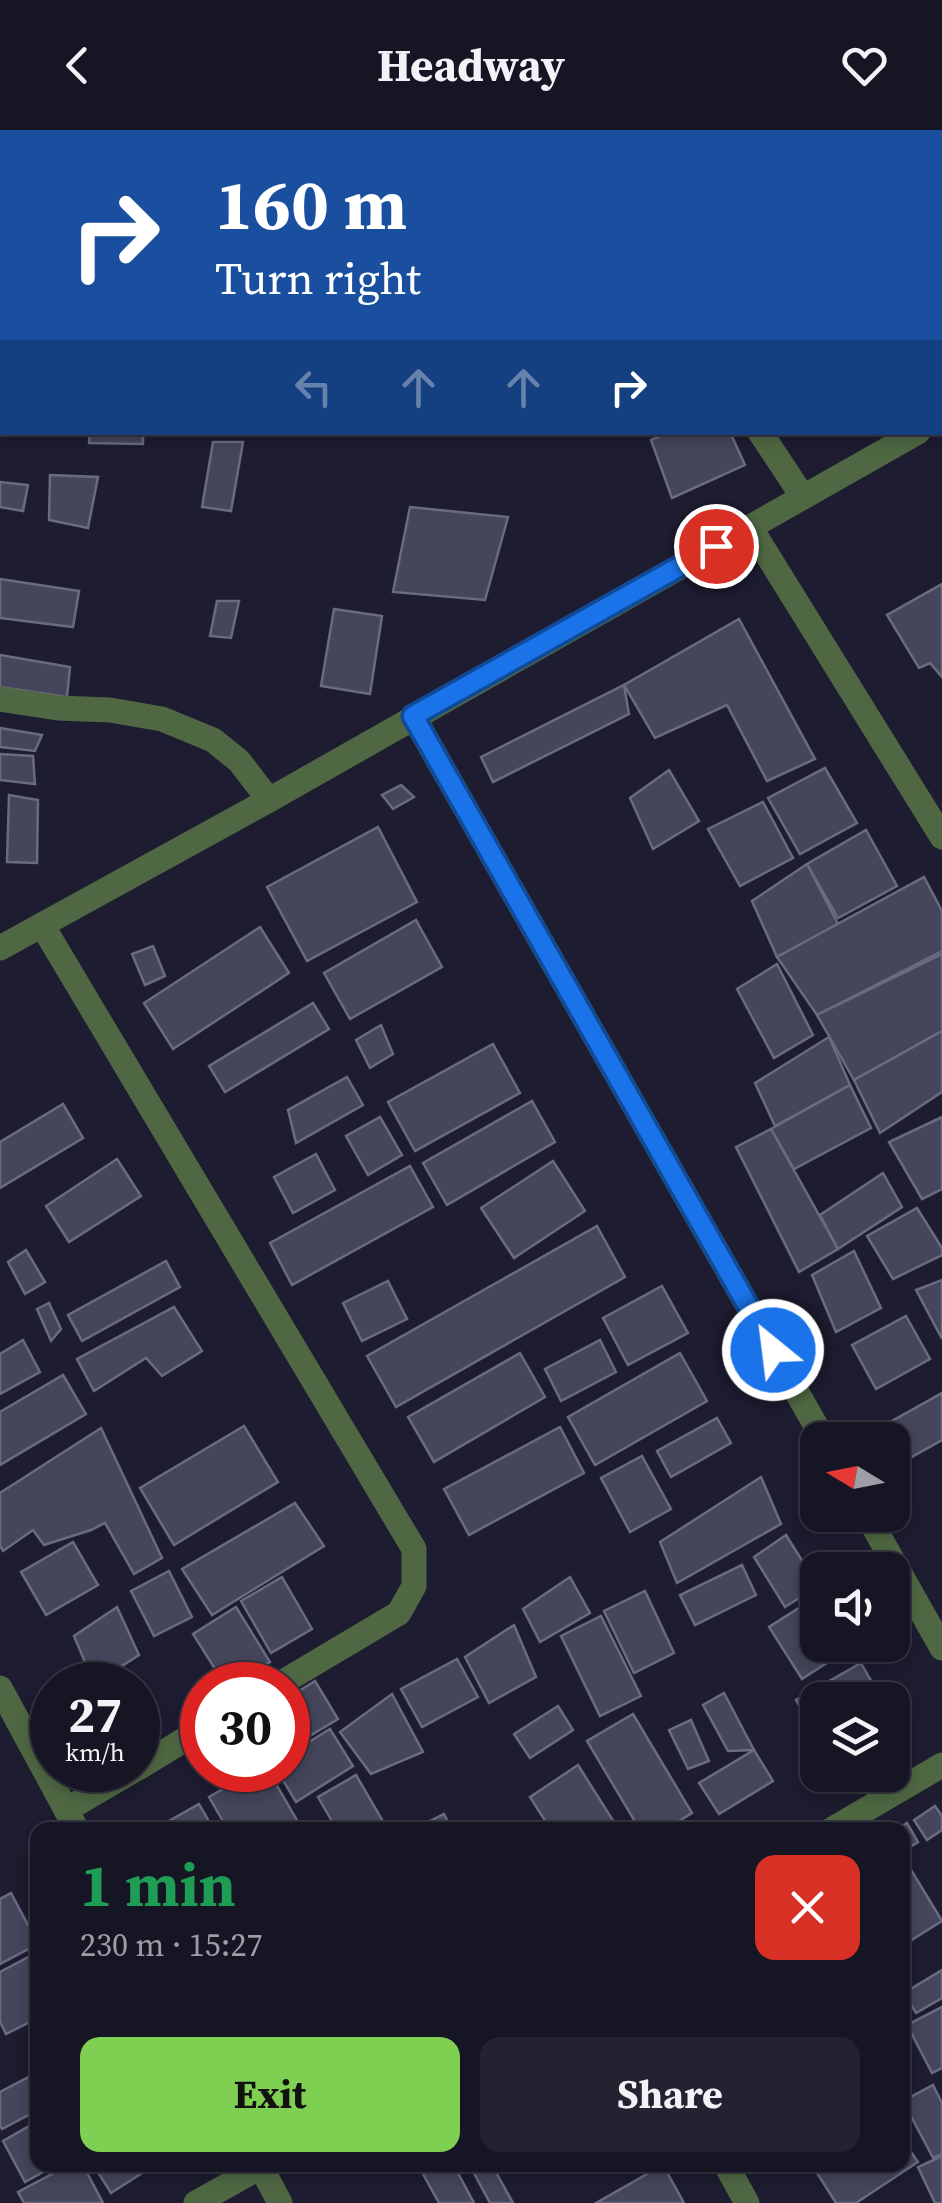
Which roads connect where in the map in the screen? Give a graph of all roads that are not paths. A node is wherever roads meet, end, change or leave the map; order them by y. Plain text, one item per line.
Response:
1 (762, 435) edge
2 (913, 435) edge
3 (803, 497) junction
4 (750, 527) junction
5 (0, 699) edge
6 (413, 716) junction
7 (268, 800) junction
8 (942, 836) edge
9 (42, 924) junction
10 (0, 948) edge
11 (814, 1422) edge
12 (877, 1532) edge
13 (942, 1648) edge
14 (310, 1666) edge
15 (0, 1688) edge
16 (942, 1764) edge
17 (107, 1792) edge
18 (72, 1820) edge
19 (844, 1822) edge
20 (251, 2172) edge
21 (265, 2172) edge
22 (730, 2172) edge
23 (196, 2203) edge
24 (280, 2203) edge
25 (747, 2203) edge

1 - 3 street
2 - 3 street
3 - 4 street
4 - 6 street
4 - 8 street
5 - 7 street
6 - 7 street
6 - 11 street
7 - 9 street
9 - 10 street
9 - 14 street
12 - 13 street
15 - 18 street
16 - 19 street
17 - 18 street
20 - 23 street
21 - 24 street
22 - 25 street

